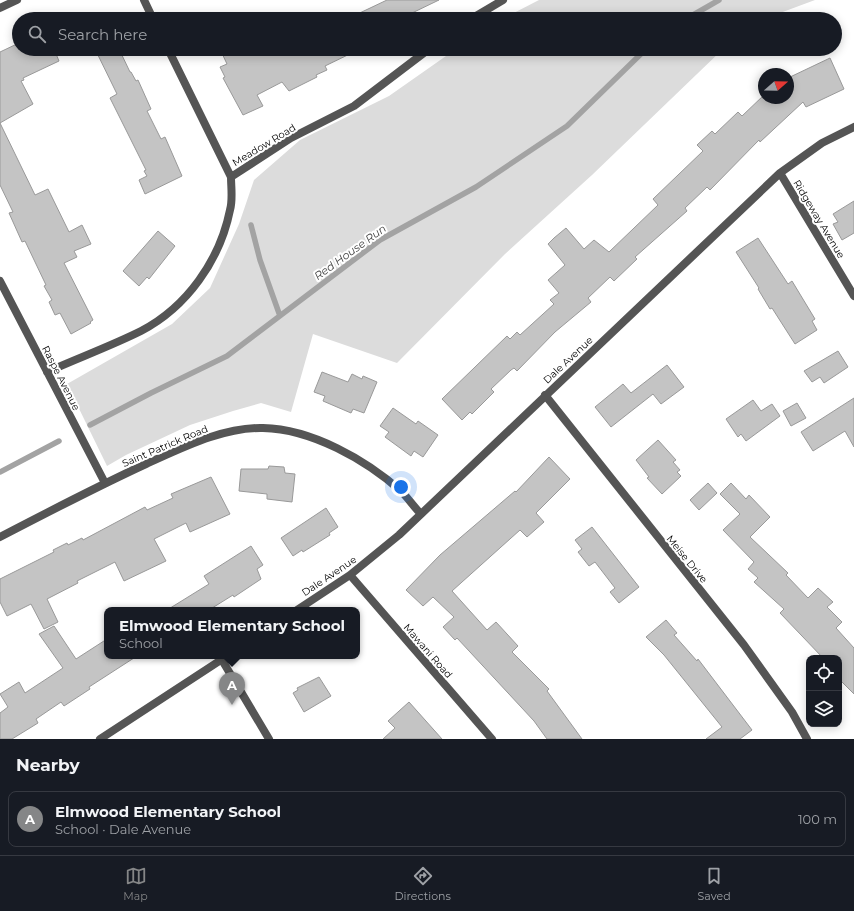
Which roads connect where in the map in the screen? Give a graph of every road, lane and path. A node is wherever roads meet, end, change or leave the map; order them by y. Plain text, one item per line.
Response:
1 (16, 0) edge
2 (144, 0) edge
3 (503, 0) edge
4 (0, 8) edge
5 (150, 12) edge
6 (483, 12) edge
7 (171, 56) edge
8 (420, 56) edge
9 (854, 127) edge
10 (780, 173) junction
11 (231, 177) junction
12 (0, 281) edge
13 (854, 296) edge
14 (47, 372) junction
15 (545, 395) junction
16 (105, 483) junction
17 (421, 514) junction
18 (0, 537) edge
19 (350, 575) junction
20 (302, 607) edge
21 (223, 659) edge
22 (226, 659) edge
23 (268, 737) edge
24 (100, 739) edge
25 (259, 739) edge
26 (492, 739) edge
27 (807, 739) edge

1 - 4 street
2 - 5 street
3 - 6 street
7 - 11 street
8 - 11 street, Meadow Road
9 - 10 street, Dale Avenue
10 - 13 street, Ridgeway Avenue
10 - 15 street, Dale Avenue
11 - 14 street, Meadow Road
12 - 14 street, Raspe Avenue
14 - 16 street, Raspe Avenue
15 - 17 street, Dale Avenue
15 - 27 street, Meise Drive
16 - 17 street, Saint Patrick Road
16 - 18 street, Saint Patrick Road
17 - 19 street, Dale Avenue
19 - 20 street, Dale Avenue
19 - 26 street, Mawani Road
21 - 24 street
22 - 23 street
23 - 25 street

